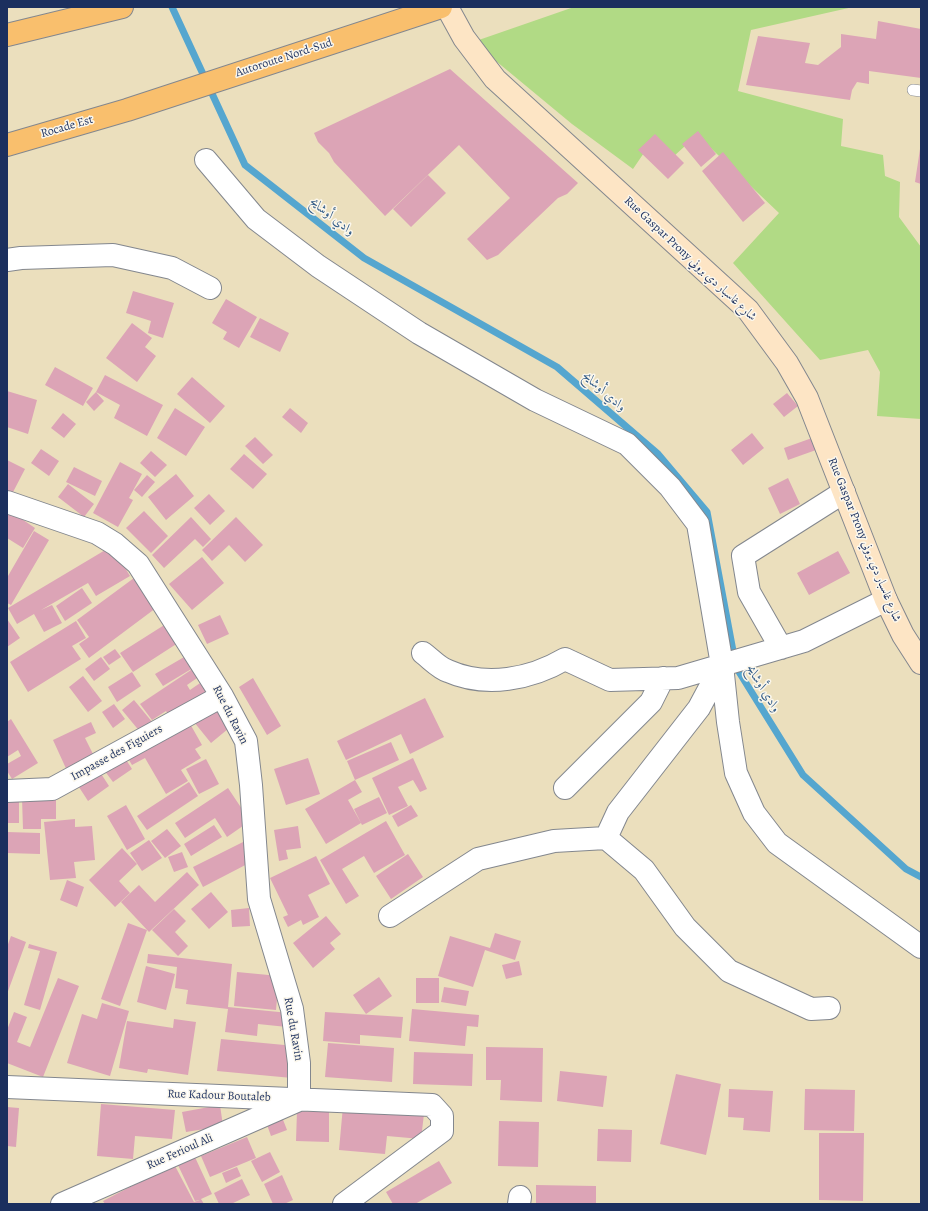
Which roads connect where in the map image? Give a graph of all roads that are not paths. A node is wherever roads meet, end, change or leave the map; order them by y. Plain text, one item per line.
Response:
1 (122, 7) edge
2 (441, 7) edge
3 (448, 7) edge
4 (7, 35) edge
5 (127, 110) joint
6 (7, 144) edge
7 (206, 160) dead end
8 (7, 260) edge
9 (210, 288) dead end
10 (844, 492) junction
11 (7, 502) edge
12 (886, 600) junction
13 (780, 648) junction
14 (423, 653) dead end
15 (921, 663) edge
16 (722, 665) junction
17 (663, 678) junction
18 (222, 696) junction
19 (565, 788) dead end
20 (7, 791) edge
21 (606, 838) junction
22 (390, 916) dead end
23 (921, 947) edge
24 (829, 1008) dead end
25 (7, 1087) edge
26 (299, 1100) junction
27 (62, 1204) edge
28 (344, 1204) edge

1 - 4 highway
2 - 5 highway, Autoroute Nord-Sud
3 - 10 street, Rue Gaspar Prony شارع غاسبار دي بروني
5 - 6 highway, Rocade Est
7 - 16 street
8 - 9 street
10 - 12 street, Rue Gaspar Prony شارع غاسبار دي بروني
10 - 13 street
11 - 18 street, Rue du Ravin
12 - 13 street
12 - 15 street, Rue Gaspar Prony شارع غاسبار دي بروني
13 - 16 street
14 - 17 street
16 - 17 street
16 - 21 street
16 - 23 street
17 - 19 street
18 - 20 street, Impasse des Figuiers
18 - 26 street, Rue du Ravin
21 - 22 street
21 - 24 street
25 - 26 street, Rue Kadour Boutaleb
26 - 27 street, Rue Ferioul Ali
26 - 28 street, Rue Kadour Boutaleb

